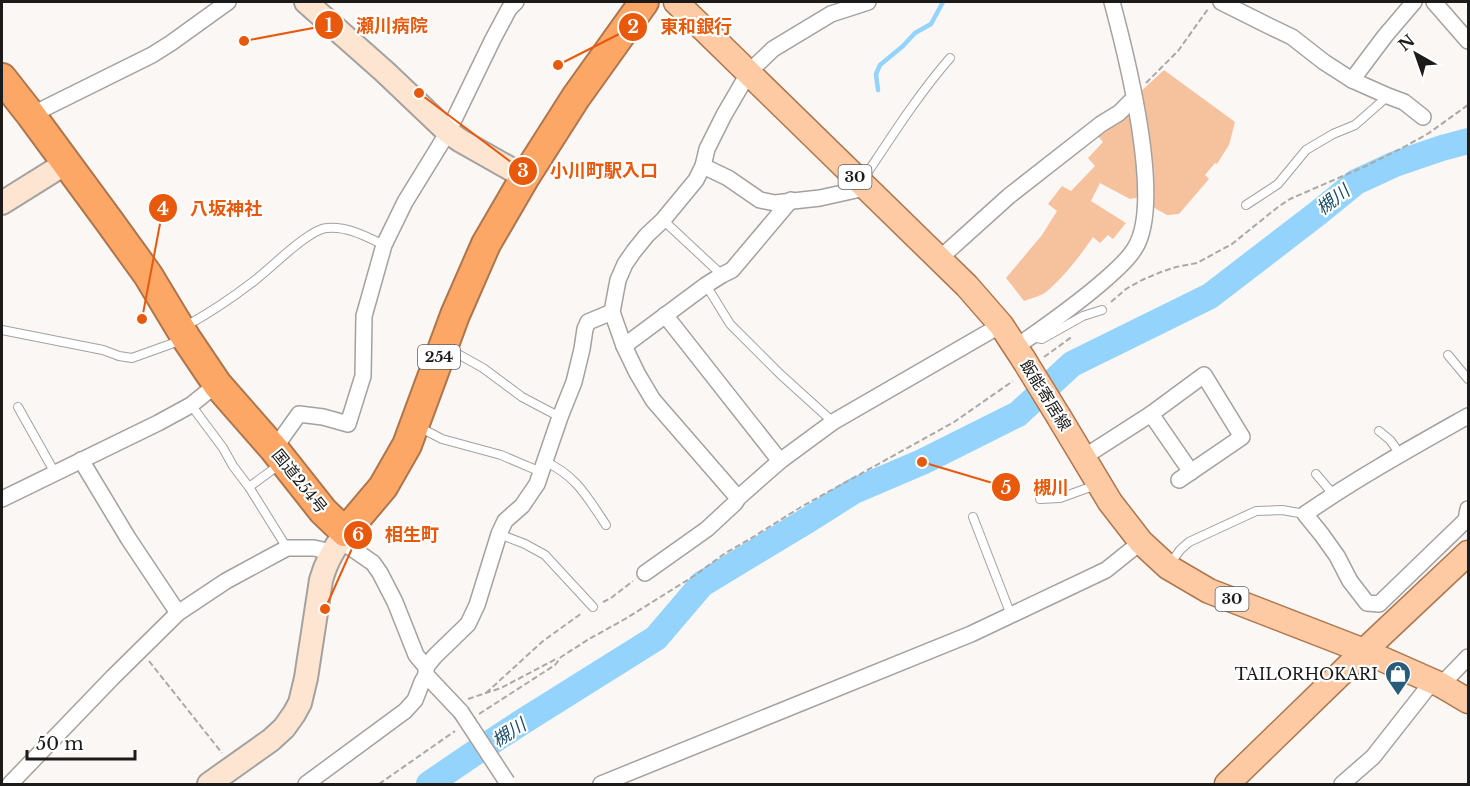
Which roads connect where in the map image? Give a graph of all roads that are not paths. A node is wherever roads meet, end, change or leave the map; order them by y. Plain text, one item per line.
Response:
1 (228, 2) edge
2 (306, 2) edge
3 (516, 2) edge
4 (644, 2) edge
5 (676, 2) edge
6 (868, 2) edge
7 (1112, 2) edge
8 (1221, 2) edge
9 (1414, 2) edge
10 (1434, 2) edge
11 (1468, 41) edge
12 (950, 58) dead end
13 (749, 72) junction
14 (2, 78) edge
15 (1352, 80) junction
16 (1134, 96) junction
17 (1388, 96) junction
18 (31, 115) junction
19 (1423, 117) dead end
20 (448, 132) junction
21 (66, 163) junction
22 (703, 166) junction
23 (525, 177) junction
24 (863, 185) junction
25 (791, 200) junction
26 (2, 203) edge
27 (1246, 205) dead end
28 (663, 220) junction
29 (384, 245) junction
30 (939, 259) junction
31 (722, 275) junction
32 (706, 285) junction
33 (1102, 310) road end
34 (612, 312) junction
35 (665, 315) junction
36 (1001, 326) junction
37 (2, 330) edge
38 (183, 333) junction
39 (443, 346) junction
40 (624, 346) junction
41 (1448, 355) dead end
42 (1027, 356) junction
43 (1468, 379) edge
44 (218, 384) junction
45 (190, 405) junction
46 (18, 407) dead end
47 (1151, 414) junction
48 (1468, 416) edge
49 (560, 417) junction
50 (833, 422) junction
51 (415, 425) junction
52 (1379, 431) dead end
53 (1400, 454) junction
54 (279, 455) junction
55 (1084, 457) junction
56 (81, 460) junction
57 (780, 461) junction
58 (542, 466) junction
59 (55, 473) junction
60 (1316, 474) dead end
61 (1098, 484) junction
62 (249, 487) junction
63 (1333, 494) junction
64 (738, 498) junction
65 (2, 499) edge
66 (1040, 499) dead end
67 (1468, 509) edge
68 (1305, 514) junction
69 (973, 517) dead end
70 (606, 525) dead end
71 (499, 534) junction
72 (339, 541) junction
73 (1141, 542) junction
74 (287, 548) junction
75 (1468, 553) edge
76 (1168, 567) junction
77 (645, 573) road end
78 (593, 607) road end
79 (178, 613) junction
80 (1011, 615) junction
81 (1364, 651) junction
82 (1468, 657) edge
83 (426, 671) junction
84 (1436, 684) junction
85 (1468, 701) edge
86 (214, 783) edge
87 (508, 783) edge
88 (10, 784) edge
89 (306, 784) edge
90 (601, 784) edge
91 (1227, 784) edge
92 (1342, 784) edge

1 - 18 street
2 - 20 street
3 - 20 street
4 - 23 highway, 254
5 - 13 main road, 飯能寄居線 / 30
6 - 13 street
7 - 16 street
8 - 15 street
9 - 15 street
10 - 11 street
12 - 24 lane
13 - 22 street
13 - 24 main road, 飯能寄居線 / 30
14 - 18 highway, 国道254号
15 - 17 street
16 - 30 street
16 - 42 street
17 - 19 street
17 - 27 lane
18 - 21 highway, 国道254号
20 - 23 street
20 - 29 street
21 - 26 street
21 - 38 highway, 国道254号
22 - 25 street
22 - 28 street
23 - 39 highway, 254
24 - 25 street
24 - 30 main road, 飯能寄居線 / 30
25 - 31 street
28 - 31 lane
28 - 34 street
29 - 38 lane
29 - 54 street
30 - 36 main road, 飯能寄居線 / 30
31 - 32 street
32 - 35 street
32 - 50 lane
33 - 42 lane
34 - 40 street
34 - 49 street
35 - 40 street
35 - 57 street
36 - 42 main road, 飯能寄居線 / 30
36 - 50 street
37 - 38 lane
38 - 44 highway, 国道254号
39 - 49 lane
39 - 51 highway, 254
40 - 64 street
41 - 43 lane
42 - 55 main road, 飯能寄居線 / 30, bridge
44 - 45 street
44 - 54 highway, 国道254号
45 - 56 street
45 - 62 lane
46 - 59 lane
47 - 47 street
47 - 55 street
48 - 53 street
49 - 58 street
50 - 57 street
51 - 58 lane
51 - 72 highway, 254
52 - 53 lane
53 - 63 street
54 - 62 lane
54 - 72 highway, 国道254号
55 - 61 main road, 飯能寄居線 / 30
56 - 59 street
56 - 79 street
57 - 64 street
58 - 70 lane
58 - 71 street
59 - 65 street
60 - 63 lane
61 - 66 lane
61 - 73 main road, 飯能寄居線 / 30
62 - 74 lane
63 - 68 street
64 - 77 street
67 - 68 street
68 - 76 lane
69 - 80 lane
71 - 78 lane
71 - 83 street
72 - 74 street
72 - 83 street
72 - 86 street
73 - 76 main road, 飯能寄居線 / 30
73 - 80 street
74 - 79 street
75 - 81 main road
76 - 81 main road, 飯能寄居線 / 30
79 - 88 street
80 - 90 street
81 - 84 main road, 飯能寄居線 / 30
81 - 91 main road
82 - 84 street
83 - 87 street, bridge
83 - 89 street
84 - 85 main road, 飯能寄居線 / 30
84 - 92 street

